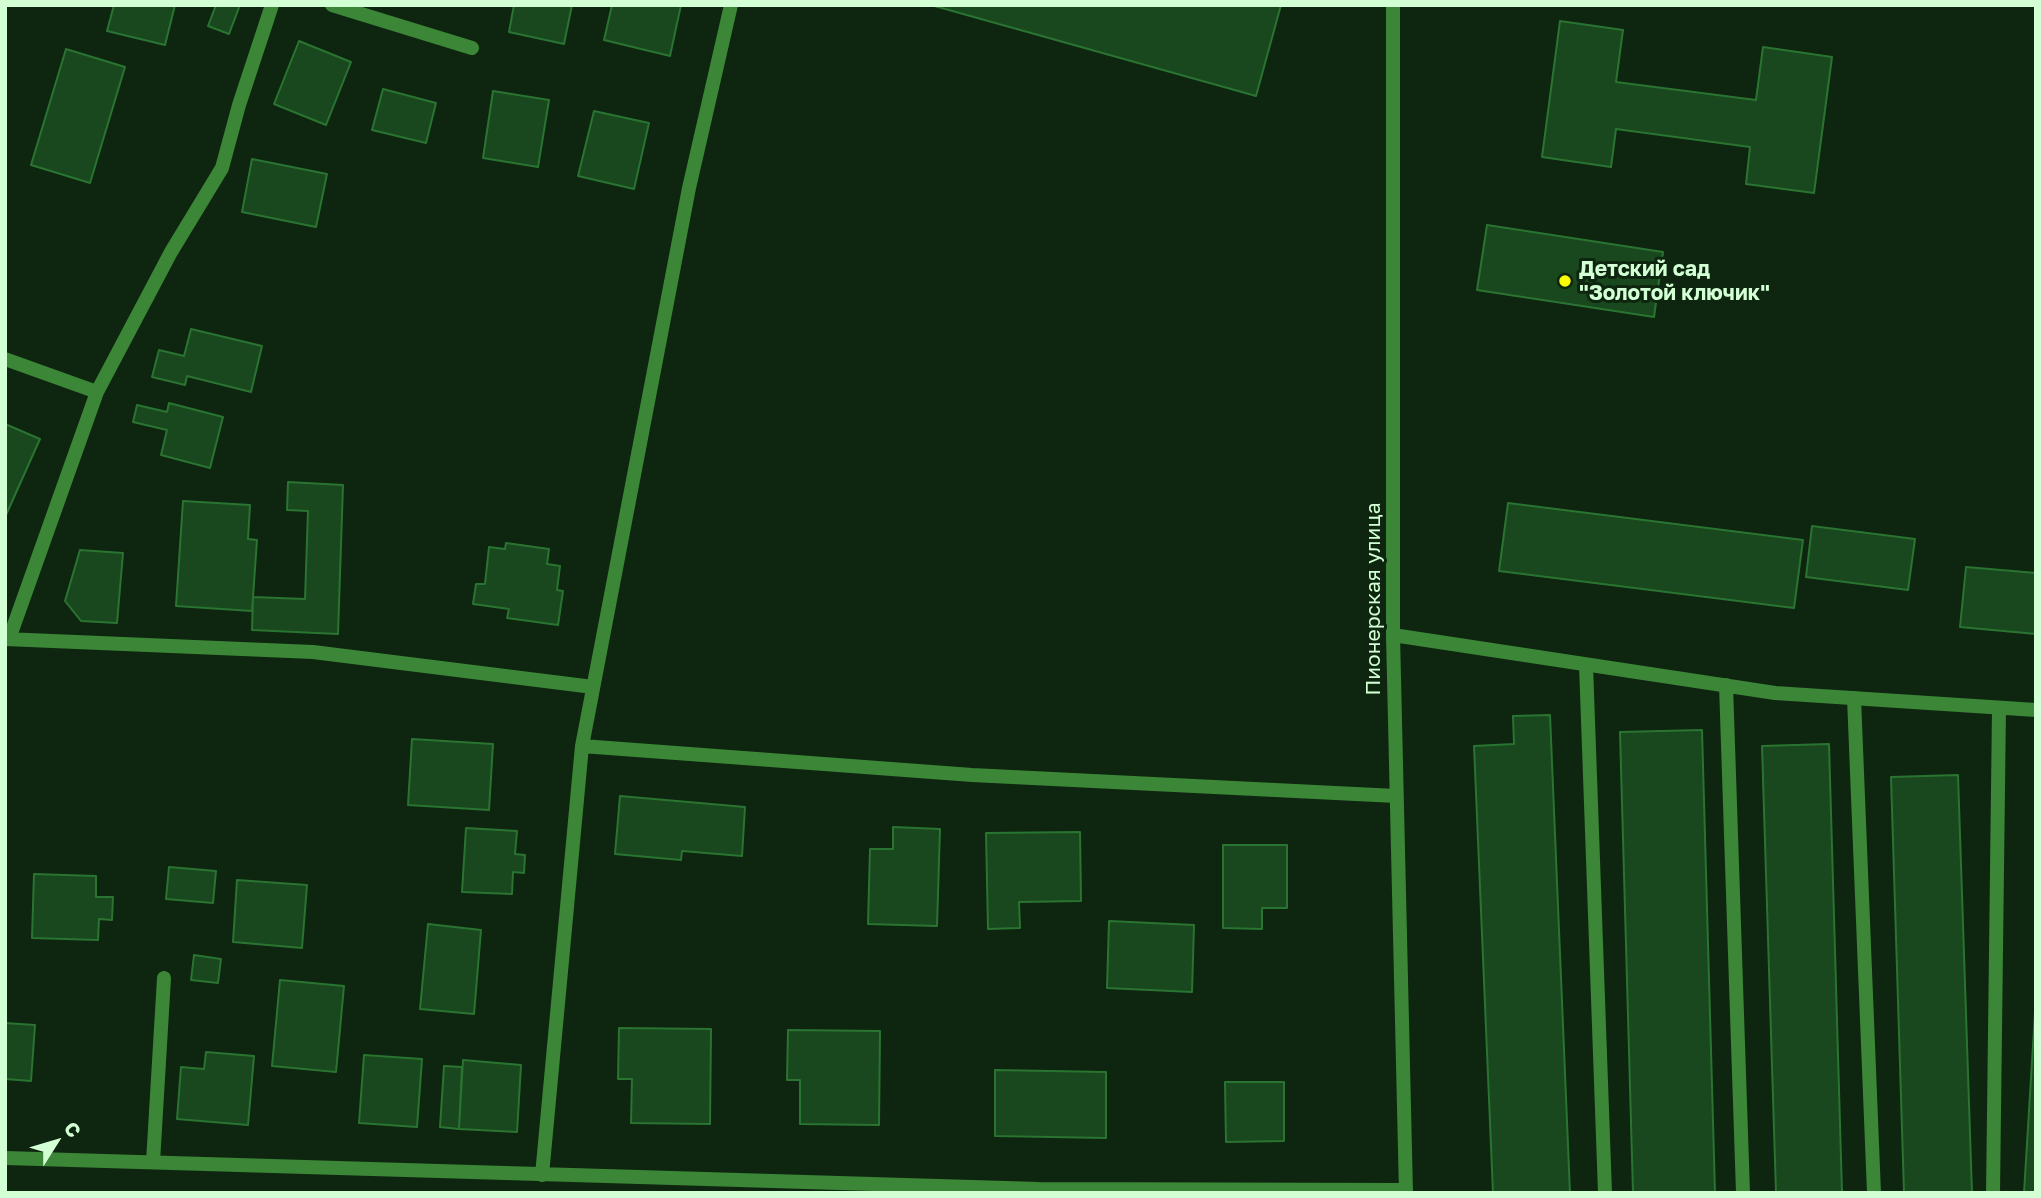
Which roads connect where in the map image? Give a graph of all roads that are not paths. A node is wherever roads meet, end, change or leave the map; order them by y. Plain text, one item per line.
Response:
1 (272, 5) edge
2 (332, 5) edge
3 (731, 5) edge
4 (1392, 5) edge
5 (472, 48) dead end
6 (5, 359) edge
7 (96, 393) junction
8 (1393, 635) junction
9 (7, 639) edge
10 (1586, 664) junction
11 (1726, 685) junction
12 (593, 687) junction
13 (1854, 698) junction
14 (1999, 708) junction
15 (2036, 710) edge
16 (582, 746) junction
17 (1396, 796) junction
18 (164, 978) dead end
19 (5, 1158) edge
20 (153, 1162) junction
21 (542, 1175) junction
22 (1406, 1191) edge
23 (1605, 1193) edge
24 (1743, 1193) edge
25 (1874, 1193) edge
26 (1993, 1193) edge

1 - 7 street
2 - 5 street
3 - 12 street
4 - 8 street, Пионерская улица
6 - 7 street
7 - 9 street
8 - 10 street
8 - 17 street, Пионерская улица
9 - 12 street
10 - 11 street
10 - 23 street
11 - 13 street
11 - 24 street
12 - 16 street
13 - 14 street
13 - 25 street
14 - 15 street
14 - 26 street
16 - 17 street
16 - 21 street
17 - 22 street, Пионерская улица
18 - 20 street
19 - 20 street
20 - 21 street
21 - 22 street

